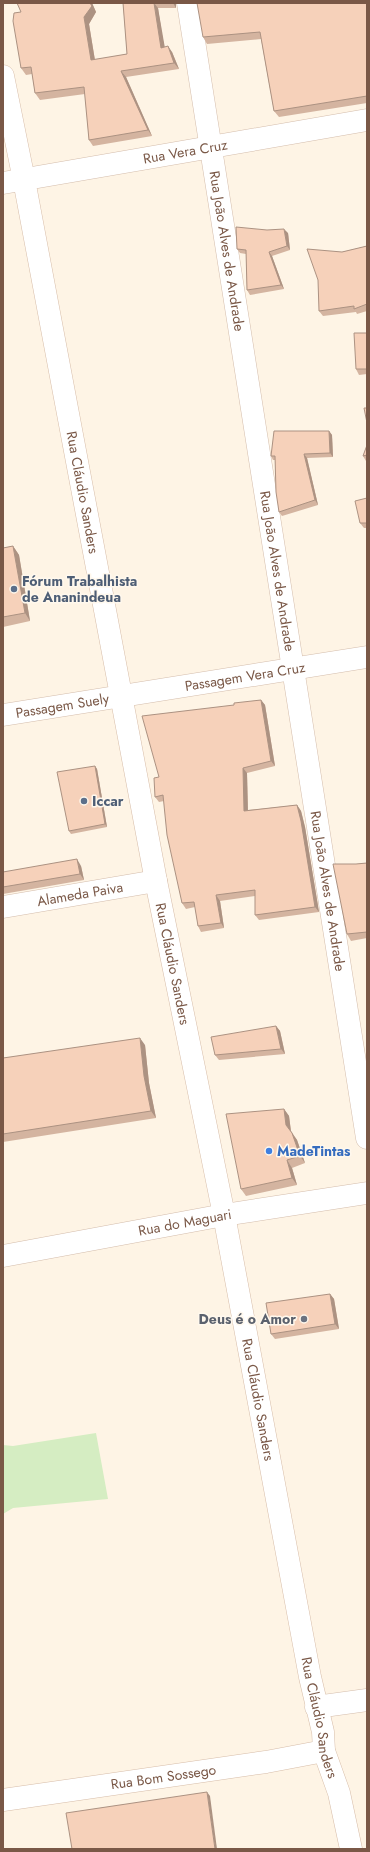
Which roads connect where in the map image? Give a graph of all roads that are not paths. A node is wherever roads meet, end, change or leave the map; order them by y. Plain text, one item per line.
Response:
1 (188, 3) edge
2 (3, 76) edge
3 (367, 120) edge
4 (211, 146) junction
5 (24, 180) junction
6 (3, 183) edge
7 (367, 657) edge
8 (292, 669) junction
9 (122, 697) junction
10 (3, 715) edge
11 (156, 881) junction
12 (3, 907) edge
13 (367, 1138) edge
14 (367, 1193) edge
15 (224, 1215) junction
16 (3, 1256) edge
17 (367, 1700) edge
18 (316, 1707) junction
19 (324, 1751) junction
20 (3, 1800) edge
21 (351, 1849) edge

1 - 4 street, Rua João Alves de Andrade
2 - 5 street, Rua Cláudio Sanders
3 - 4 street, Rua Vera Cruz
4 - 5 street, Rua Vera Cruz
4 - 8 street, Rua João Alves de Andrade
5 - 6 street, Rua Vera Cruz
5 - 9 street, Rua Cláudio Sanders
7 - 8 street, Passagem Vera Cruz
8 - 9 street, Passagem Vera Cruz
8 - 13 street, Rua João Alves de Andrade
9 - 10 street, Passagem Suely
9 - 11 street, Rua Cláudio Sanders
11 - 12 street, Alameda Paiva
11 - 15 street, Rua Cláudio Sanders
14 - 15 street, Rua do Maguari
15 - 16 street, Rua do Maguari
15 - 18 street, Rua Cláudio Sanders
17 - 18 street
18 - 19 street, Rua Cláudio Sanders
19 - 20 street, Rua Bom Sossego
19 - 21 street, Rua Cláudio Sanders

